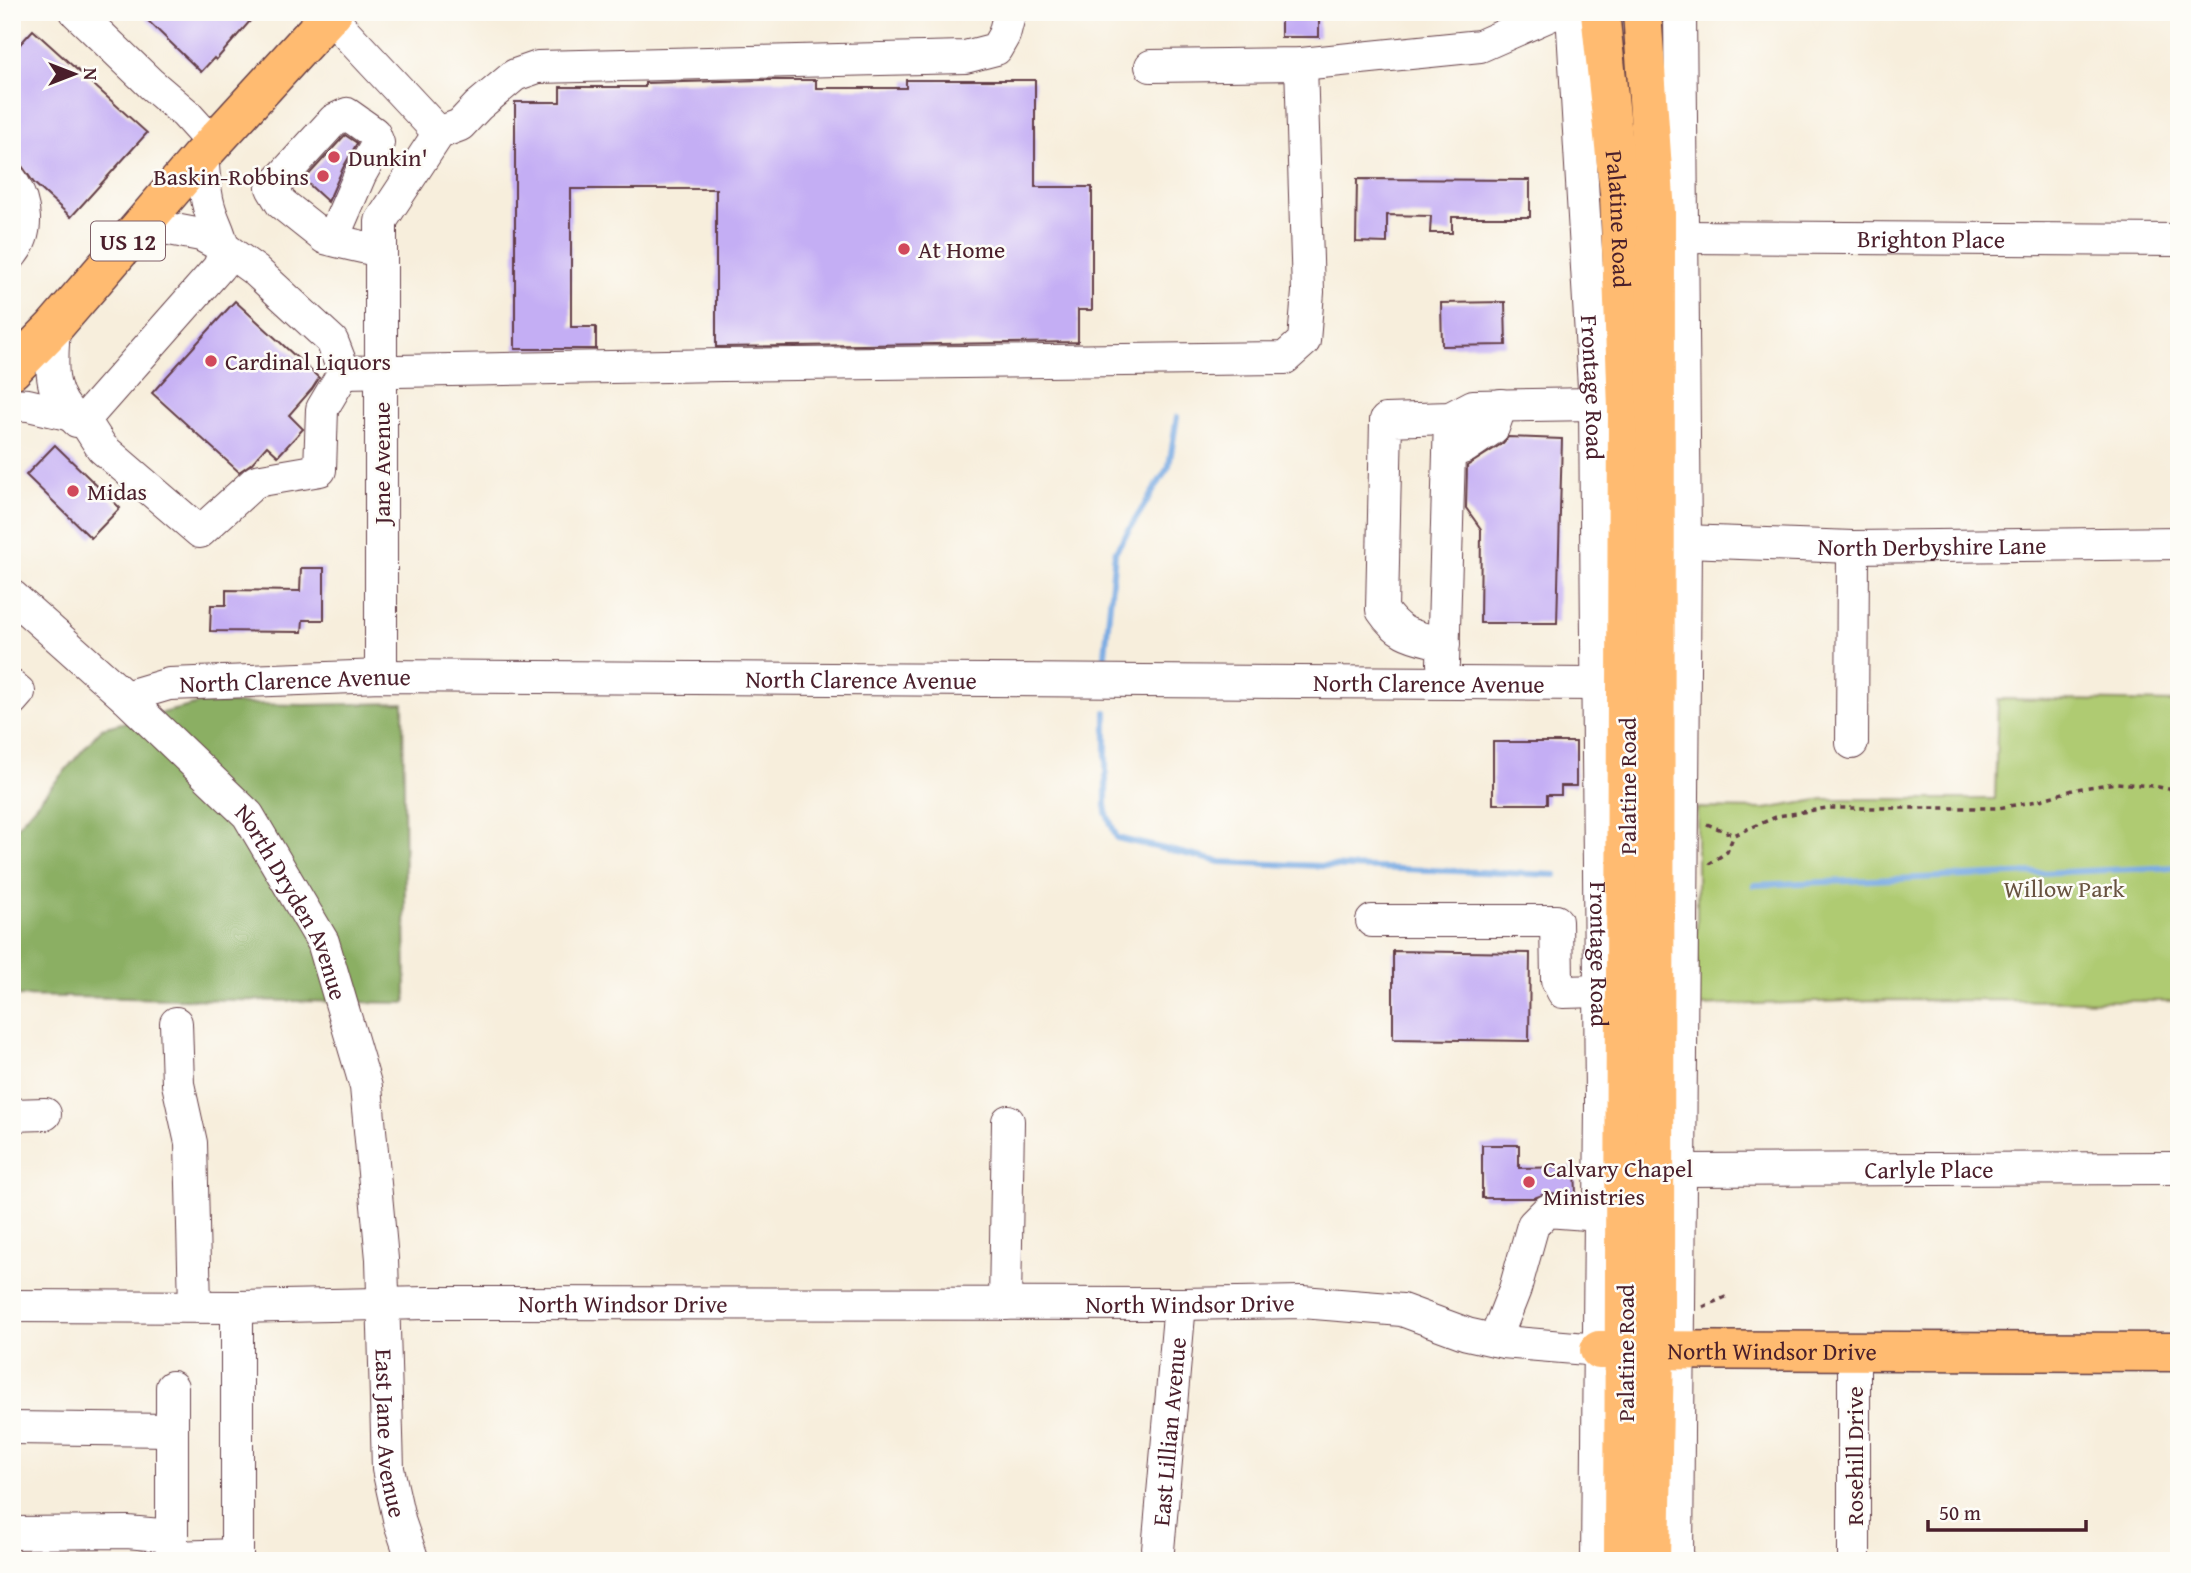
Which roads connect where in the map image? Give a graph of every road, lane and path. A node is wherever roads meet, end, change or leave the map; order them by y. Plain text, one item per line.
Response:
1 (76, 12) edge
2 (1010, 12) edge
3 (1557, 12) edge
4 (1572, 12) edge
5 (1600, 12) edge
6 (1642, 12) edge
7 (1681, 12) edge
8 (330, 13) edge
9 (1498, 25) edge
10 (1301, 64) junction
11 (1151, 66) dead end
12 (439, 133) junction
13 (208, 150) junction
14 (12, 181) edge
15 (144, 224) junction
16 (1683, 237) junction
17 (332, 240) dead end
18 (2179, 240) edge
19 (223, 247) junction
20 (381, 251) junction
21 (12, 254) edge
22 (54, 327) junction
23 (12, 370) edge
24 (381, 371) junction
25 (344, 372) junction
26 (12, 404) edge
27 (1595, 404) junction
28 (1501, 405) junction
29 (78, 418) junction
30 (1450, 418) junction
31 (1450, 453) junction
32 (1685, 541) junction
33 (2179, 543) edge
34 (1853, 547) junction
35 (12, 596) edge
36 (1444, 644) junction
37 (381, 676) junction
38 (1443, 683) junction
39 (1599, 684) junction
40 (12, 686) edge
41 (125, 697) junction
42 (12, 700) edge
43 (1852, 743) dead end
44 (2179, 791) edge
45 (1702, 821) dead end
46 (1734, 835) junction
47 (1703, 868) dead end
48 (1372, 921) dead end
49 (1600, 991) junction
50 (176, 1023) dead end
51 (45, 1114) dead end
52 (12, 1115) edge
53 (1008, 1121) dead end
54 (2179, 1168) edge
55 (1681, 1170) junction
56 (1600, 1215) junction
57 (1730, 1295) dead end
58 (383, 1304) junction
59 (1005, 1304) junction
60 (1180, 1304) junction
61 (12, 1306) edge
62 (195, 1306) junction
63 (237, 1307) junction
64 (1703, 1307) dead end
65 (1495, 1340) junction
66 (1639, 1351) junction
67 (1854, 1352) junction
68 (2179, 1352) edge
69 (172, 1387) dead end
70 (12, 1428) edge
71 (172, 1430) junction
72 (14, 1542) edge
73 (172, 1551) edge
74 (237, 1558) edge
75 (413, 1561) edge
76 (1157, 1561) edge
77 (1597, 1561) edge
78 (1623, 1561) edge
79 (1651, 1561) edge
80 (1677, 1561) edge
81 (1854, 1561) edge

1 - 13 street
2 - 12 street
3 - 9 street
4 - 27 street, Frontage Road
5 - 66 main road, Palatine Road
6 - 66 main road, Palatine Road
7 - 16 street, Frontage Road
8 - 12 street
8 - 13 main road, US 12
9 - 10 street
10 - 11 street
10 - 24 street
12 - 20 street, Jane Avenue
13 - 15 main road, US 12
13 - 19 street
14 - 21 street
15 - 19 street
15 - 22 main road, US 12
16 - 18 street, Brighton Place
16 - 32 street, Frontage Road
17 - 20 street
19 - 25 street
19 - 29 street
20 - 24 street, Jane Avenue
22 - 23 main road, US 12
22 - 29 street
24 - 25 street
24 - 37 street, Jane Avenue
25 - 29 street
26 - 29 street
27 - 28 street
27 - 39 street, Frontage Road
28 - 30 street
28 - 31 street
30 - 31 street
30 - 36 street
31 - 36 street
32 - 34 street, North Derbyshire Lane
32 - 55 street, Frontage Road
33 - 34 street, North Derbyshire Lane
34 - 43 street
35 - 41 street, North Dryden Avenue
36 - 38 street
37 - 38 street, North Clarence Avenue
37 - 41 street, North Clarence Avenue
38 - 39 street, North Clarence Avenue
39 - 49 street, Frontage Road
40 - 42 street
41 - 58 street, North Dryden Avenue
44 - 46 path
45 - 46 path
46 - 47 path
48 - 49 street
49 - 56 street, Frontage Road
50 - 62 street
51 - 52 street
53 - 59 street
54 - 55 street, Carlyle Place
55 - 66 street, Frontage Road
56 - 65 street
56 - 66 street, Frontage Road
57 - 64 path
58 - 59 street, North Windsor Drive
58 - 63 street, North Windsor Drive
58 - 75 street, East Jane Avenue
59 - 60 street, North Windsor Drive
60 - 65 street, North Windsor Drive
60 - 76 street, East Lillian Avenue
61 - 62 street, North Windsor Drive
62 - 63 street, North Windsor Drive
63 - 74 street
65 - 66 street, North Windsor Drive
66 - 67 main road, North Windsor Drive
66 - 77 street, Frontage Road
66 - 78 main road, Palatine Road
66 - 79 main road, Palatine Road
66 - 80 street, Frontage Road
67 - 68 main road, North Windsor Drive
67 - 81 street, Rosehill Drive
69 - 71 street
70 - 71 street
71 - 73 street
72 - 73 street
73 - 74 street

